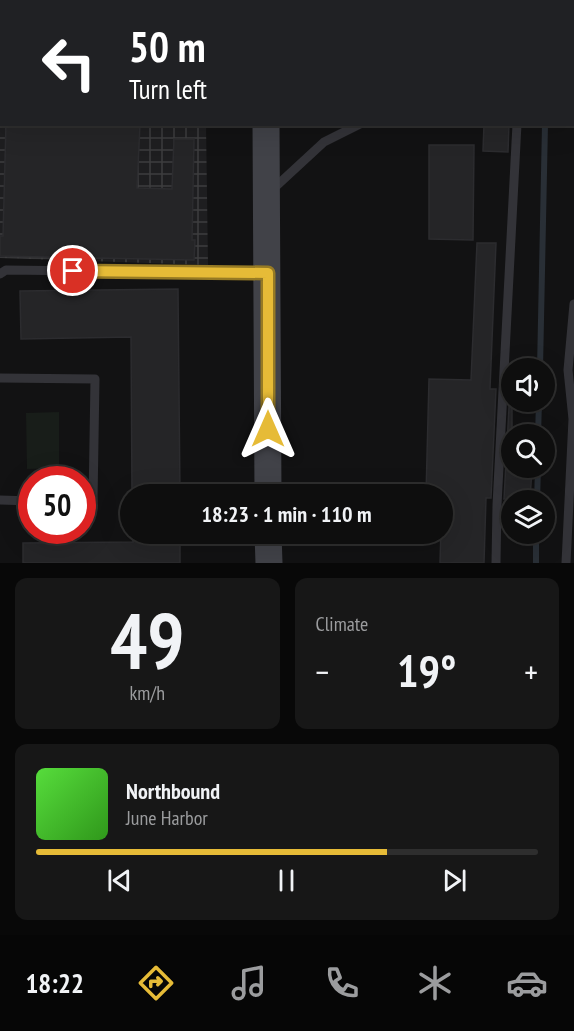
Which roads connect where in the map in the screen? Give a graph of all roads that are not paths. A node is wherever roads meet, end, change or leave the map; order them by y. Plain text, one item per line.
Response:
1 (266, 126) edge
2 (356, 126) edge
3 (517, 126) edge
4 (268, 193) junction
5 (268, 273) junction
6 (0, 274) edge
7 (574, 304) edge
8 (0, 378) edge
9 (94, 466) edge
10 (268, 484) edge
11 (0, 500) edge
12 (18, 501) edge
13 (268, 544) edge
14 (268, 563) edge
15 (496, 563) edge
16 (566, 563) edge

1 - 4 main road
2 - 4 lane
3 - 15 lane
4 - 5 main road
5 - 6 lane
5 - 10 main road
7 - 16 lane
8 - 9 lane
11 - 12 lane
13 - 14 main road

